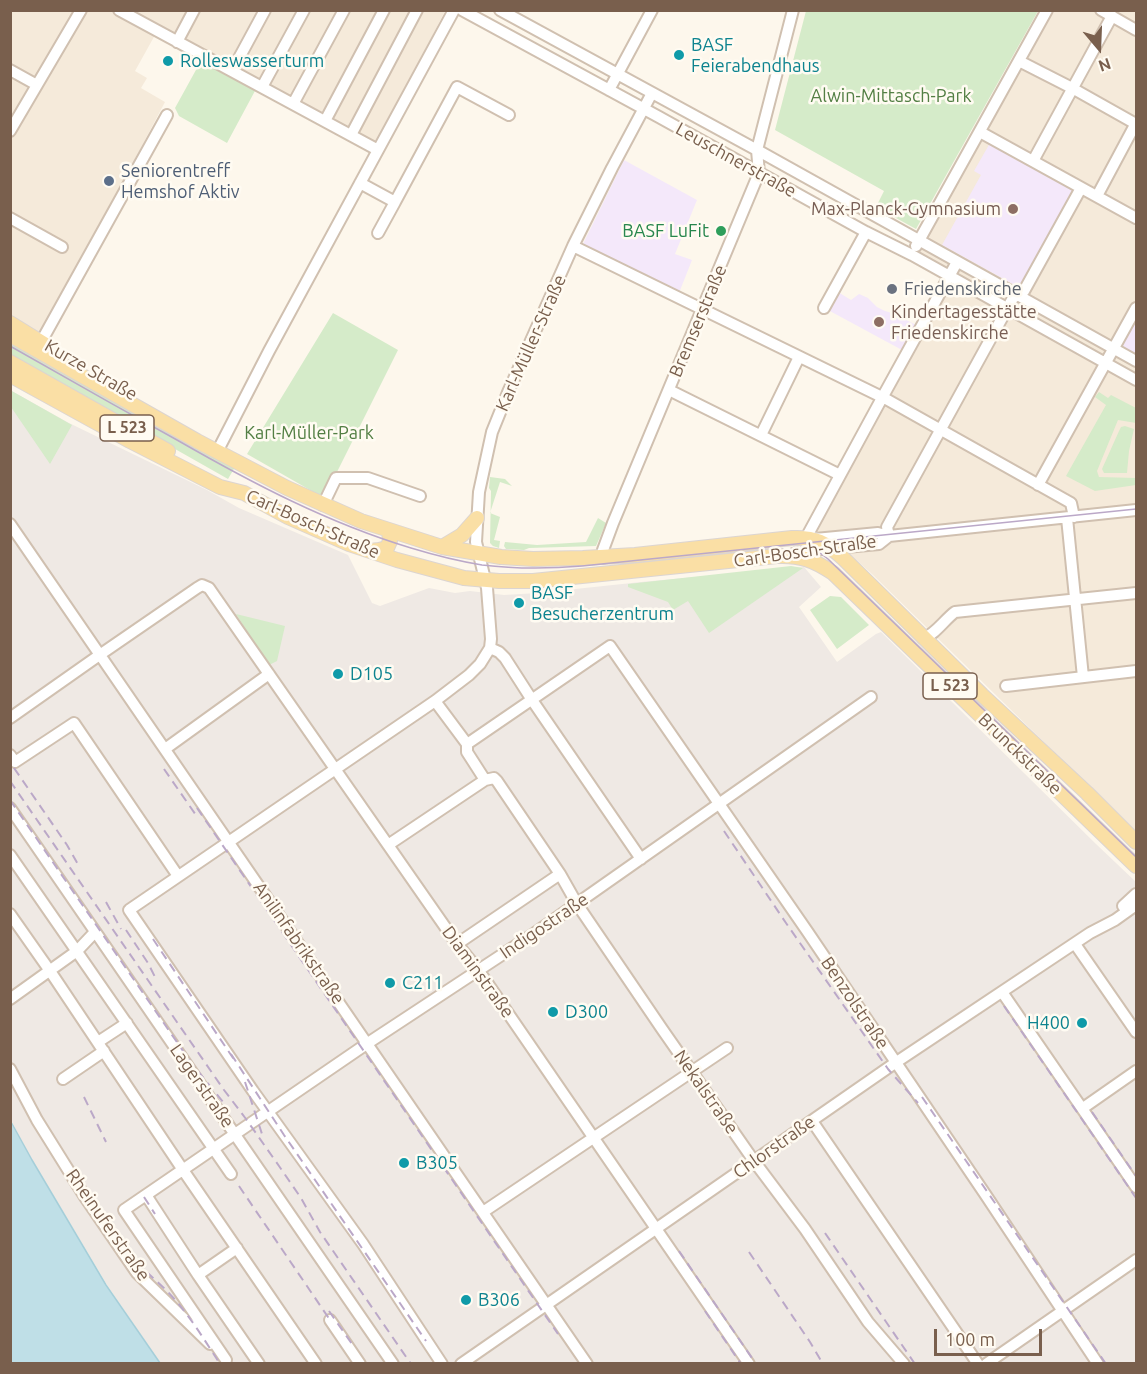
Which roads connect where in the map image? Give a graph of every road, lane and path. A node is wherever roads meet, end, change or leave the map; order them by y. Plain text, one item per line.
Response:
1 (81, 10) edge
2 (119, 10) edge
3 (194, 10) edge
4 (264, 10) edge
5 (304, 10) edge
6 (344, 10) edge
7 (384, 10) edge
8 (417, 10) edge
9 (454, 10) edge
10 (462, 10) edge
11 (500, 10) edge
12 (652, 10) edge
13 (793, 10) edge
14 (1047, 10) edge
15 (1101, 10) edge
16 (1112, 16) junction
17 (1137, 30) edge
18 (177, 42) junction
19 (1019, 61) junction
20 (10, 70) edge
21 (232, 71) junction
22 (618, 74) junction
23 (37, 86) junction
24 (262, 87) junction
25 (1072, 88) junction
26 (609, 90) junction
27 (652, 93) junction
28 (293, 104) junction
29 (643, 108) junction
30 (167, 115) dead end
31 (509, 115) dead end
32 (325, 121) junction
33 (1136, 124) edge
34 (10, 131) edge
35 (980, 132) junction
36 (351, 135) junction
37 (378, 150) junction
38 (757, 150) junction
39 (1033, 161) junction
40 (759, 173) junction
41 (360, 183) junction
42 (1081, 188) junction
43 (1097, 196) junction
44 (394, 202) junction
45 (10, 218) edge
46 (1137, 218) edge
47 (866, 232) junction
48 (378, 233) dead end
49 (919, 241) junction
50 (573, 246) junction
51 (62, 247) dead end
52 (912, 255) junction
53 (957, 262) junction
54 (950, 277) junction
55 (1018, 295) junction
56 (824, 308) dead end
57 (1008, 308) junction
58 (1137, 308) edge
59 (702, 310) junction
60 (10, 323) edge
61 (10, 335) edge
62 (41, 342) junction
63 (1114, 349) junction
64 (800, 357) junction
65 (1137, 361) edge
66 (10, 362) edge
67 (1106, 363) junction
68 (10, 375) edge
69 (1137, 380) edge
70 (669, 390) junction
71 (882, 398) junction
72 (941, 430) junction
73 (761, 435) junction
74 (197, 441) junction
75 (217, 452) junction
76 (840, 475) junction
77 (1038, 485) junction
78 (244, 493) junction
79 (420, 496) dead end
80 (323, 505) junction
81 (1137, 510) edge
82 (1071, 517) junction
83 (477, 518) junction
84 (10, 524) edge
85 (389, 531) junction
86 (889, 536) junction
87 (810, 538) junction
88 (442, 547) junction
89 (832, 548) junction
90 (368, 551) junction
91 (478, 554) junction
92 (792, 555) junction
93 (603, 558) junction
94 (485, 581) junction
95 (1137, 593) edge
96 (1076, 599) junction
97 (923, 638) junction
98 (490, 648) junction
99 (101, 654) junction
100 (1137, 671) edge
101 (269, 674) junction
102 (1083, 677) junction
103 (1006, 686) dead end
104 (871, 697) dead end
105 (532, 700) junction
106 (435, 701) junction
107 (10, 718) edge
108 (467, 744) junction
109 (165, 749) junction
110 (10, 755) edge
111 (336, 769) junction
112 (485, 780) junction
113 (718, 804) junction
114 (10, 808) edge
115 (229, 842) junction
116 (1137, 842) edge
117 (388, 845) junction
118 (10, 855) edge
119 (640, 859) junction
120 (1137, 866) edge
121 (560, 874) junction
122 (177, 876) junction
123 (1137, 894) edge
124 (577, 904) junction
125 (1137, 905) edge
126 (10, 914) edge
127 (1110, 919) junction
128 (95, 932) junction
129 (457, 944) junction
130 (1075, 944) junction
131 (77, 951) junction
132 (50, 970) junction
133 (479, 971) junction
134 (1002, 992) junction
135 (10, 999) edge
136 (127, 1023) junction
137 (1137, 1032) edge
138 (368, 1043) junction
139 (101, 1047) junction
140 (727, 1048) dead end
141 (895, 1063) junction
142 (10, 1070) edge
143 (692, 1071) junction
144 (1137, 1071) edge
145 (63, 1079) dead end
146 (1083, 1108) junction
147 (268, 1112) junction
148 (812, 1120) junction
149 (235, 1134) junction
150 (594, 1138) junction
151 (214, 1149) junction
152 (754, 1161) junction
153 (183, 1170) junction
154 (231, 1174) dead end
155 (1137, 1187) edge
156 (146, 1195) junction
157 (483, 1212) junction
158 (656, 1228) junction
159 (237, 1248) junction
160 (1137, 1260) edge
161 (198, 1275) junction
162 (546, 1303) junction
163 (1062, 1311) junction
164 (330, 1320) dead end
165 (227, 1362) edge
166 (259, 1364) edge
167 (316, 1364) edge
168 (360, 1364) edge
169 (393, 1364) edge
170 (442, 1364) edge
171 (461, 1364) edge
172 (587, 1364) edge
173 (749, 1364) edge
174 (904, 1364) edge
175 (978, 1364) edge
176 (986, 1364) edge
177 (1098, 1364) edge

1 - 23 street
2 - 18 street
3 - 18 street
4 - 21 street
5 - 24 street
6 - 28 street
7 - 32 street
8 - 36 street
9 - 37 street
10 - 26 street, Leuschnerstraße
11 - 22 street, Leuschnerstraße
12 - 22 street
13 - 38 street, Bremserstraße
14 - 19 street
15 - 16 street
16 - 17 street
16 - 25 street
18 - 21 street
19 - 25 street
19 - 35 street
20 - 23 street
21 - 24 street
22 - 26 street
22 - 27 street, Leuschnerstraße
23 - 34 street
24 - 28 street
25 - 33 street
25 - 39 street
26 - 29 street, Leuschnerstraße
27 - 29 street, Karl-Müller-Straße
27 - 38 street, Leuschnerstraße
28 - 32 street
29 - 40 street, Leuschnerstraße
29 - 50 street, Karl-Müller-Straße
30 - 62 street
31 - 44 street
32 - 36 street
33 - 43 street
35 - 39 street
35 - 49 street
36 - 37 street
37 - 41 street
38 - 40 street, Bremserstraße
38 - 49 street, Leuschnerstraße
39 - 42 street
40 - 47 street, Leuschnerstraße
40 - 59 street, Bremserstraße
41 - 44 street
41 - 75 street
42 - 43 street
42 - 55 street
43 - 46 street
44 - 48 street
45 - 51 street
47 - 52 street, Leuschnerstraße
47 - 56 street
49 - 52 street
49 - 53 street, Leuschnerstraße
50 - 59 street
50 - 83 street, Karl-Müller-Straße
52 - 54 street, Leuschnerstraße
53 - 54 street
53 - 55 street, Leuschnerstraße
54 - 57 street, Leuschnerstraße
54 - 71 street
55 - 57 street
55 - 63 street, Leuschnerstraße
57 - 67 street, Leuschnerstraße
57 - 72 street
58 - 63 street
59 - 64 street
59 - 70 street, Bremserstraße
60 - 62 main road, Kurze Straße / L 523
61 - 74 main road, L 523
62 - 74 main road, Kurze Straße / L 523
63 - 65 street, Leuschnerstraße
63 - 67 street
64 - 71 street
64 - 73 street
66 - 78 main road, L 523
67 - 69 street, Leuschnerstraße
67 - 77 street
68 - 78 main road, Carl-Bosch-Straße / L 523
70 - 73 street
70 - 93 street, Bremserstraße
71 - 72 street
71 - 76 street
72 - 77 street
72 - 86 street
73 - 76 street
74 - 75 main road, Carl-Bosch-Straße / L 523
75 - 80 main road, Carl-Bosch-Straße / L 523
76 - 87 street
77 - 82 street
78 - 90 main road, Carl-Bosch-Straße / L 523
79 - 80 street
80 - 85 main road, Carl-Bosch-Straße / L 523
81 - 82 street, Carl-Bosch-Straße
82 - 86 street, Carl-Bosch-Straße
82 - 96 street
83 - 88 main road
83 - 91 street, Karl-Müller-Straße
84 - 99 street, Anilinfabrikstraße
85 - 88 main road, Carl-Bosch-Straße / L 523
85 - 90 main road
86 - 87 street, Carl-Bosch-Straße
86 - 89 street, Carl-Bosch-Straße
87 - 89 main road, Brunckstraße / L 523
87 - 93 main road, Carl-Bosch-Straße / L 523
88 - 91 main road, Carl-Bosch-Straße / L 523
89 - 92 street, Carl-Bosch-Straße
89 - 97 main road, Brunckstraße / L 523
90 - 94 main road, Carl-Bosch-Straße / L 523
91 - 93 main road, Carl-Bosch-Straße / L 523
91 - 94 street, Karl-Müller-Straße
92 - 94 main road, Carl-Bosch-Straße / L 523
92 - 120 main road, Brunckstraße / L 523
94 - 98 street, Karl-Müller-Straße
95 - 96 street
96 - 97 street
96 - 102 street
97 - 116 main road, Brunckstraße / L 523
98 - 105 street
98 - 106 street
99 - 101 street, Diaminstraße
99 - 107 street
99 - 109 street, Anilinfabrikstraße
100 - 102 street
101 - 109 street
101 - 111 street, Diaminstraße
102 - 103 street
104 - 113 street, Indigostraße
105 - 108 street
105 - 113 street, Benzolstraße
105 - 119 street
106 - 108 street
106 - 111 street
108 - 112 street
109 - 115 street, Anilinfabrikstraße
110 - 122 street
111 - 115 street
111 - 117 street, Diaminstraße
112 - 117 street
112 - 121 street, Nekalstraße
113 - 119 street, Indigostraße
113 - 141 street, Benzolstraße
114 - 128 street, Lagerstraße
115 - 122 street
115 - 138 street, Anilinfabrikstraße
117 - 129 street, Diaminstraße
118 - 131 street
119 - 124 street, Indigostraße
121 - 124 street, Nekalstraße
121 - 129 street
122 - 147 street
123 - 127 street
124 - 133 street, Indigostraße
124 - 143 street, Nekalstraße
125 - 127 street
126 - 132 street
127 - 130 street, Chlorstraße
128 - 131 street
128 - 149 street, Lagerstraße
129 - 133 street, Diaminstraße
130 - 134 street, Chlorstraße
130 - 137 street
131 - 132 street
131 - 136 street
132 - 135 street
132 - 139 street
133 - 138 street, Indigostraße
133 - 150 street, Diaminstraße
134 - 141 street, Chlorstraße
134 - 146 street
136 - 139 street
136 - 151 street
138 - 147 street, Indigostraße
138 - 157 street, Anilinfabrikstraße
139 - 145 street
139 - 153 street
140 - 143 street
141 - 148 street, Chlorstraße
141 - 163 street, Benzolstraße
142 - 165 street, Rheinuferstraße
143 - 150 street
143 - 152 street, Nekalstraße
144 - 146 street
146 - 155 street
147 - 149 street, Indigostraße
147 - 170 street
148 - 152 street, Chlorstraße
148 - 175 street
149 - 151 street, Indigostraße
149 - 169 street, Lagerstraße
150 - 157 street
150 - 158 street, Diaminstraße
151 - 153 street, Indigostraße
151 - 154 street
152 - 158 street, Chlorstraße
152 - 174 street, Nekalstraße
153 - 156 street, Indigostraße
153 - 159 street
156 - 161 street
156 - 165 street, Indigostraße
157 - 162 street, Anilinfabrikstraße
158 - 162 street, Chlorstraße
158 - 173 street, Diaminstraße
159 - 161 street
159 - 167 street
160 - 163 street
161 - 166 street
162 - 171 street, Chlorstraße
162 - 172 street, Anilinfabrikstraße
163 - 176 street
163 - 177 street, Benzolstraße
164 - 168 street

